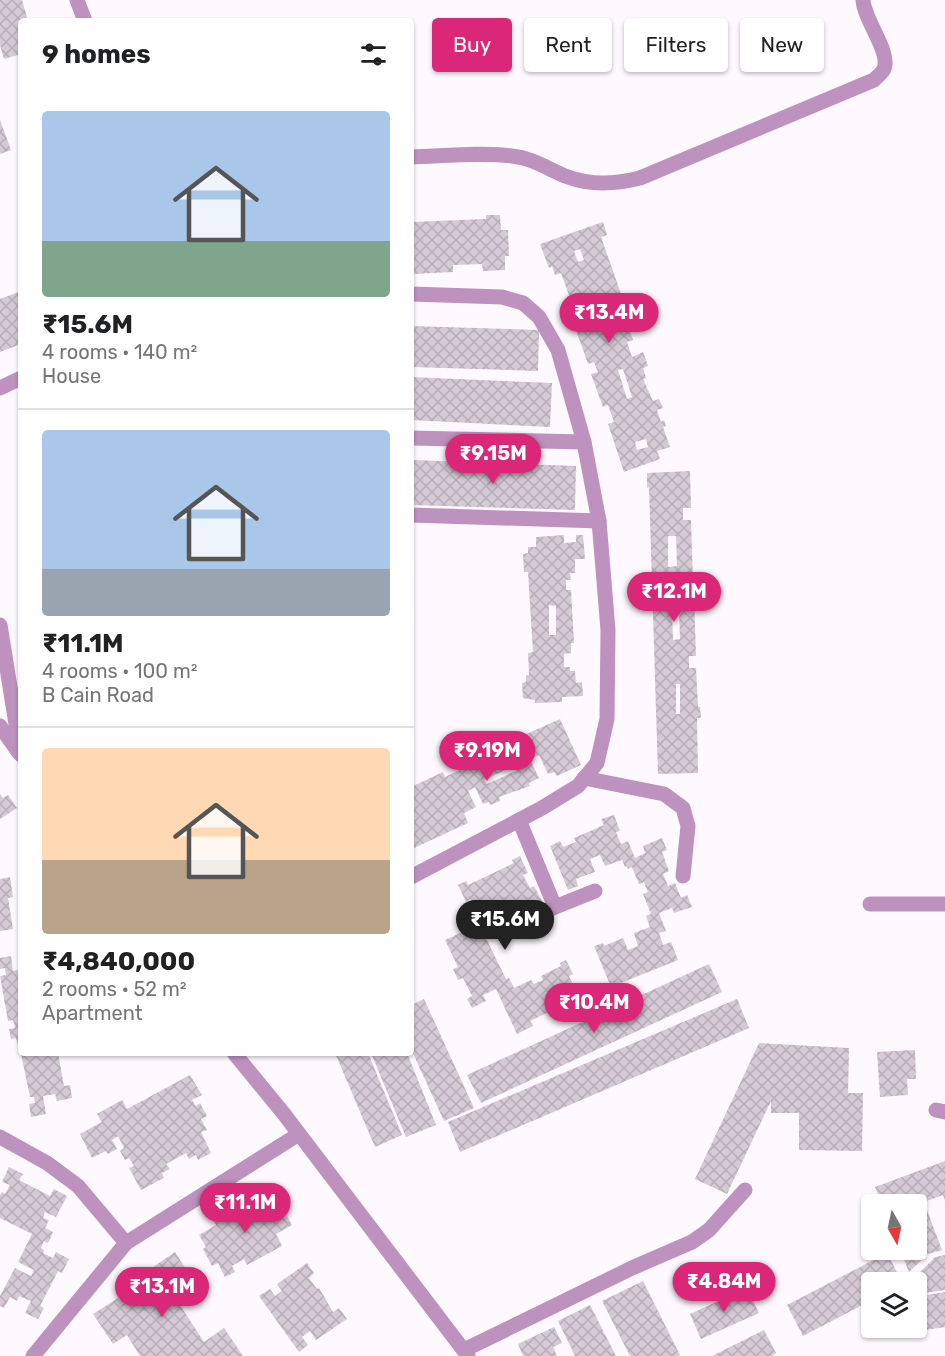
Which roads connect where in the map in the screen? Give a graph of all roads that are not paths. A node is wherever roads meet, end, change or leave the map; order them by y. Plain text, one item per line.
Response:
1 (77, 0) edge
2 (862, 0) edge
3 (84, 18) edge
4 (414, 157) edge
5 (414, 294) edge
6 (18, 379) edge
7 (0, 388) edge
8 (414, 438) edge
9 (584, 442) junction
10 (414, 515) edge
11 (599, 521) junction
12 (0, 625) edge
13 (0, 726) edge
14 (18, 741) edge
15 (18, 751) edge
16 (584, 778) junction
17 (519, 820) junction
18 (414, 875) edge
19 (683, 876) dead end
20 (595, 891) dead end
21 (870, 904) dead end
22 (945, 904) edge
23 (555, 907) junction
24 (498, 932) dead end
25 (236, 1056) edge
26 (299, 1134) junction
27 (0, 1137) edge
28 (745, 1190) dead end
29 (126, 1243) junction
30 (466, 1353) edge
31 (33, 1356) edge

1 - 3 street
2 - 4 street
5 - 9 street
6 - 7 street
8 - 9 street
9 - 11 street
10 - 11 street
11 - 16 street
12 - 14 street
13 - 15 street
16 - 17 street
16 - 19 street
17 - 18 street
17 - 23 street
20 - 23 street
21 - 22 street
23 - 24 street
25 - 26 street
26 - 29 street
26 - 30 street
27 - 29 street
28 - 30 street
29 - 31 street

